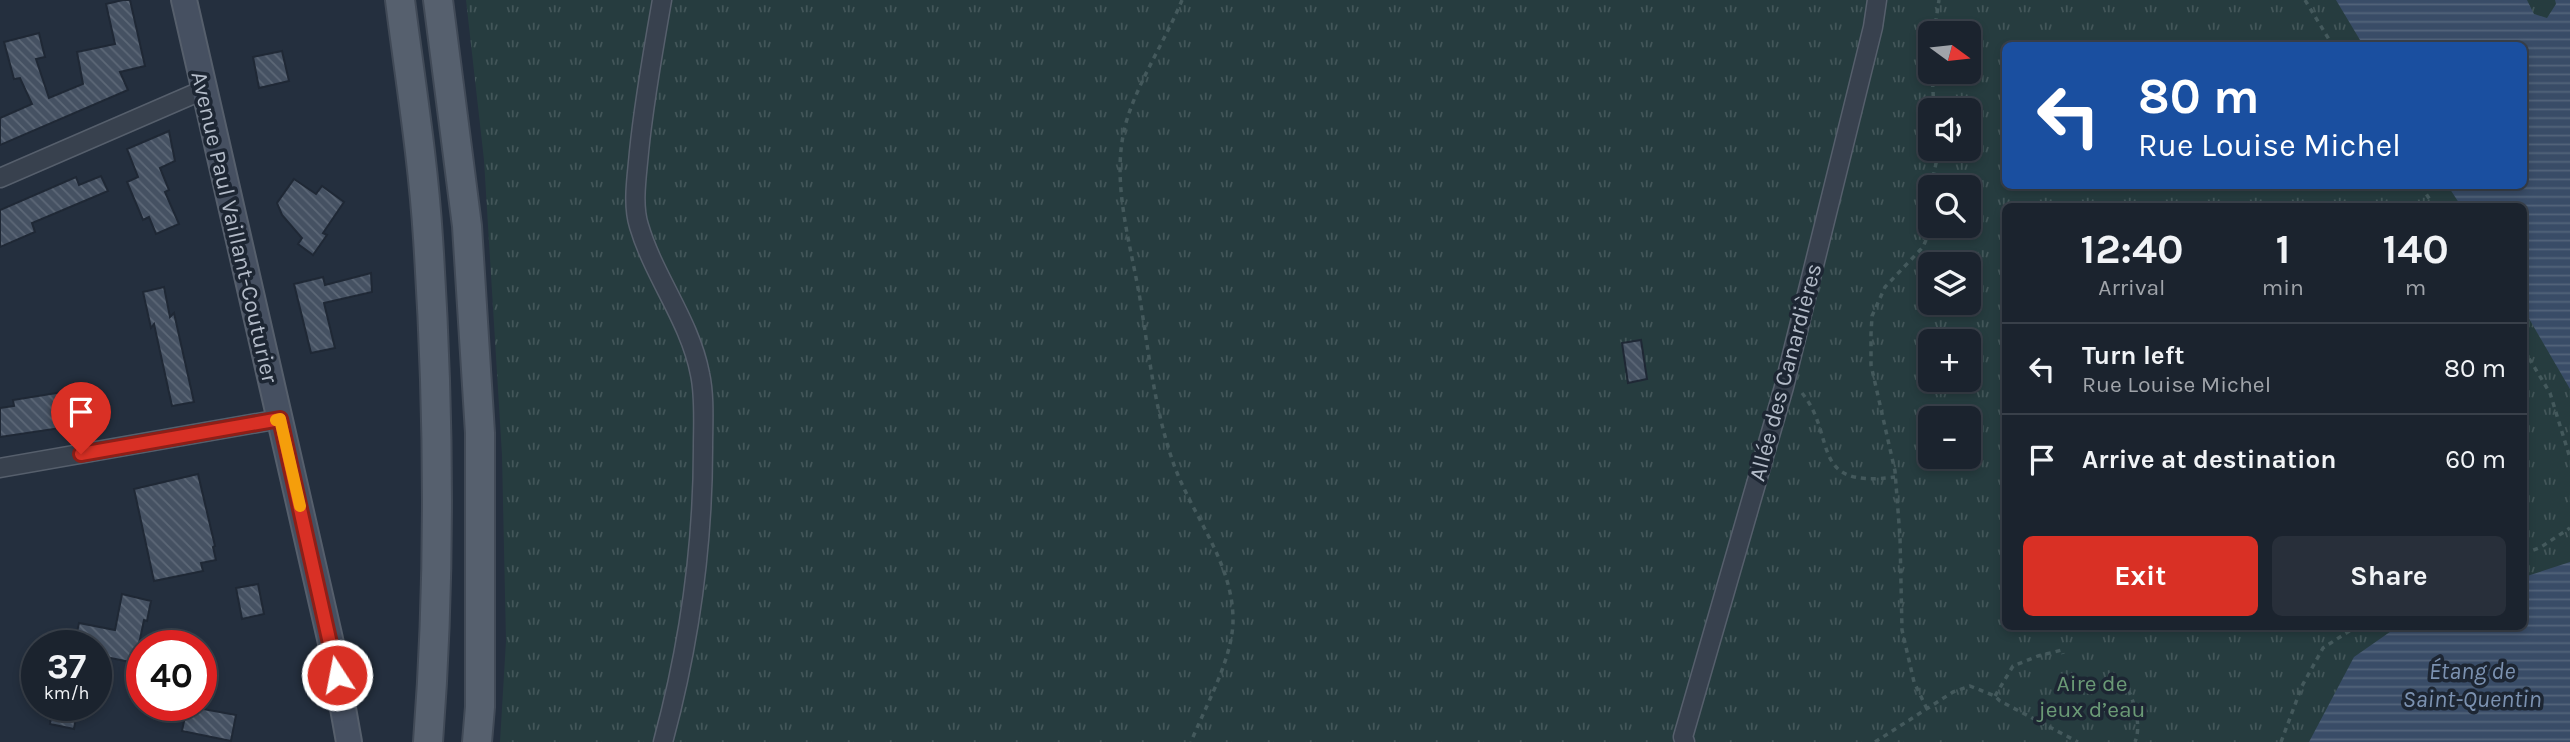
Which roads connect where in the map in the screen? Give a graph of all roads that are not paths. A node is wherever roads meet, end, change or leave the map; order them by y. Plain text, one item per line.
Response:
1 (184, 0) edge
2 (383, 0) edge
3 (400, 0) edge
4 (438, 0) edge
5 (662, 0) edge
6 (1877, 0) edge
7 (203, 90) junction
8 (417, 138) junction
9 (0, 178) edge
10 (280, 419) junction
11 (0, 468) edge
12 (349, 742) edge
13 (428, 742) edge
14 (477, 742) edge
15 (663, 742) edge
16 (1685, 742) edge

1 - 7 street, Avenue Paul Vaillant-Couturier
2 - 8 main road
3 - 8 main road
4 - 14 main road
5 - 15 street
6 - 16 street, Allée des Canardières
7 - 9 street
7 - 10 street, Avenue Paul Vaillant-Couturier
8 - 13 main road
10 - 11 street
10 - 12 street, Avenue Paul Vaillant-Couturier

